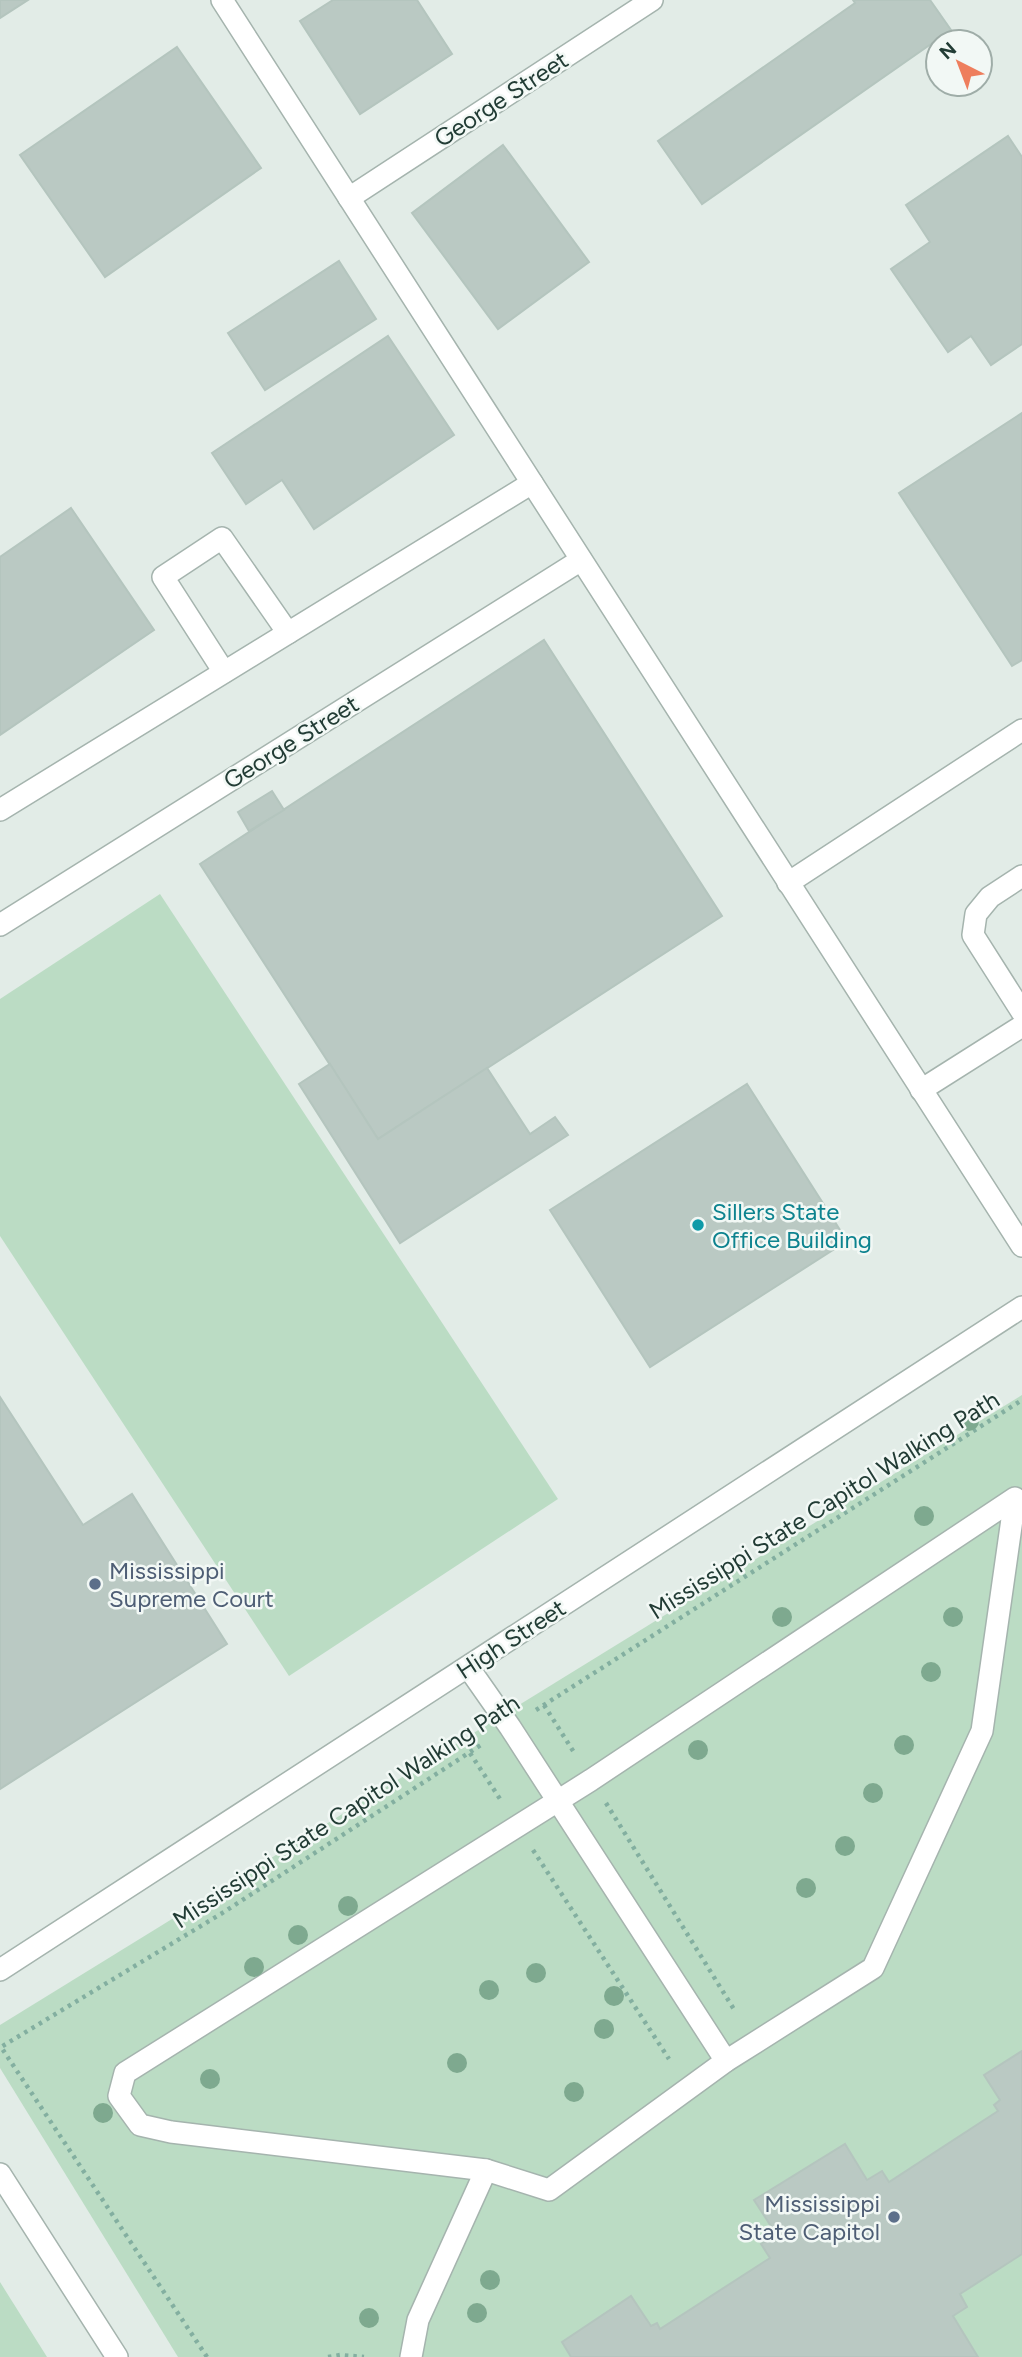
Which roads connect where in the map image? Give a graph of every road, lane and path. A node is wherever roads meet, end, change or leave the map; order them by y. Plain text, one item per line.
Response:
1 (222, 0) edge
2 (652, 0) edge
3 (349, 198) junction
4 (532, 483) junction
5 (581, 560) junction
6 (288, 633) junction
7 (224, 672) junction
8 (1022, 730) edge
9 (0, 810) edge
10 (1022, 876) edge
11 (788, 883) junction
12 (2, 920) edge
13 (1022, 1012) edge
14 (1022, 1026) edge
15 (921, 1090) junction
16 (1022, 1246) edge
17 (1022, 1307) edge
18 (1022, 1400) edge
19 (468, 1667) junction
20 (544, 1705) junction
21 (510, 1727) junction
22 (470, 1753) junction
23 (591, 1780) junction
24 (558, 1801) junction
25 (518, 1827) junction
26 (0, 1970) edge
27 (736, 2011) dead end
28 (669, 2059) dead end
29 (726, 2061) junction
30 (486, 2171) junction
31 (0, 2174) edge
32 (117, 2357) edge
33 (207, 2357) edge
34 (328, 2357) edge
35 (364, 2357) edge
36 (411, 2357) edge

1 - 3 street
2 - 3 street, George Street
3 - 4 street
4 - 5 street
4 - 6 street
5 - 11 street
5 - 12 street, George Street
6 - 7 street
6 - 7 street
7 - 9 street
8 - 11 street
10 - 13 street
11 - 15 street
14 - 15 street
15 - 16 street
17 - 19 street, High Street
18 - 20 path, Mississippi State Capitol Walking Path
19 - 21 street
19 - 26 street, High Street
20 - 21 path, Mississippi State Capitol Walking Path
20 - 23 path
21 - 22 path, Mississippi State Capitol Walking Path
21 - 24 street
22 - 25 path
22 - 33 path, Mississippi State Capitol Walking Path
23 - 24 street
23 - 27 path
23 - 29 street
24 - 25 street
24 - 29 street
25 - 28 path
25 - 30 street
29 - 30 street
30 - 36 street
31 - 32 street
34 - 35 path

